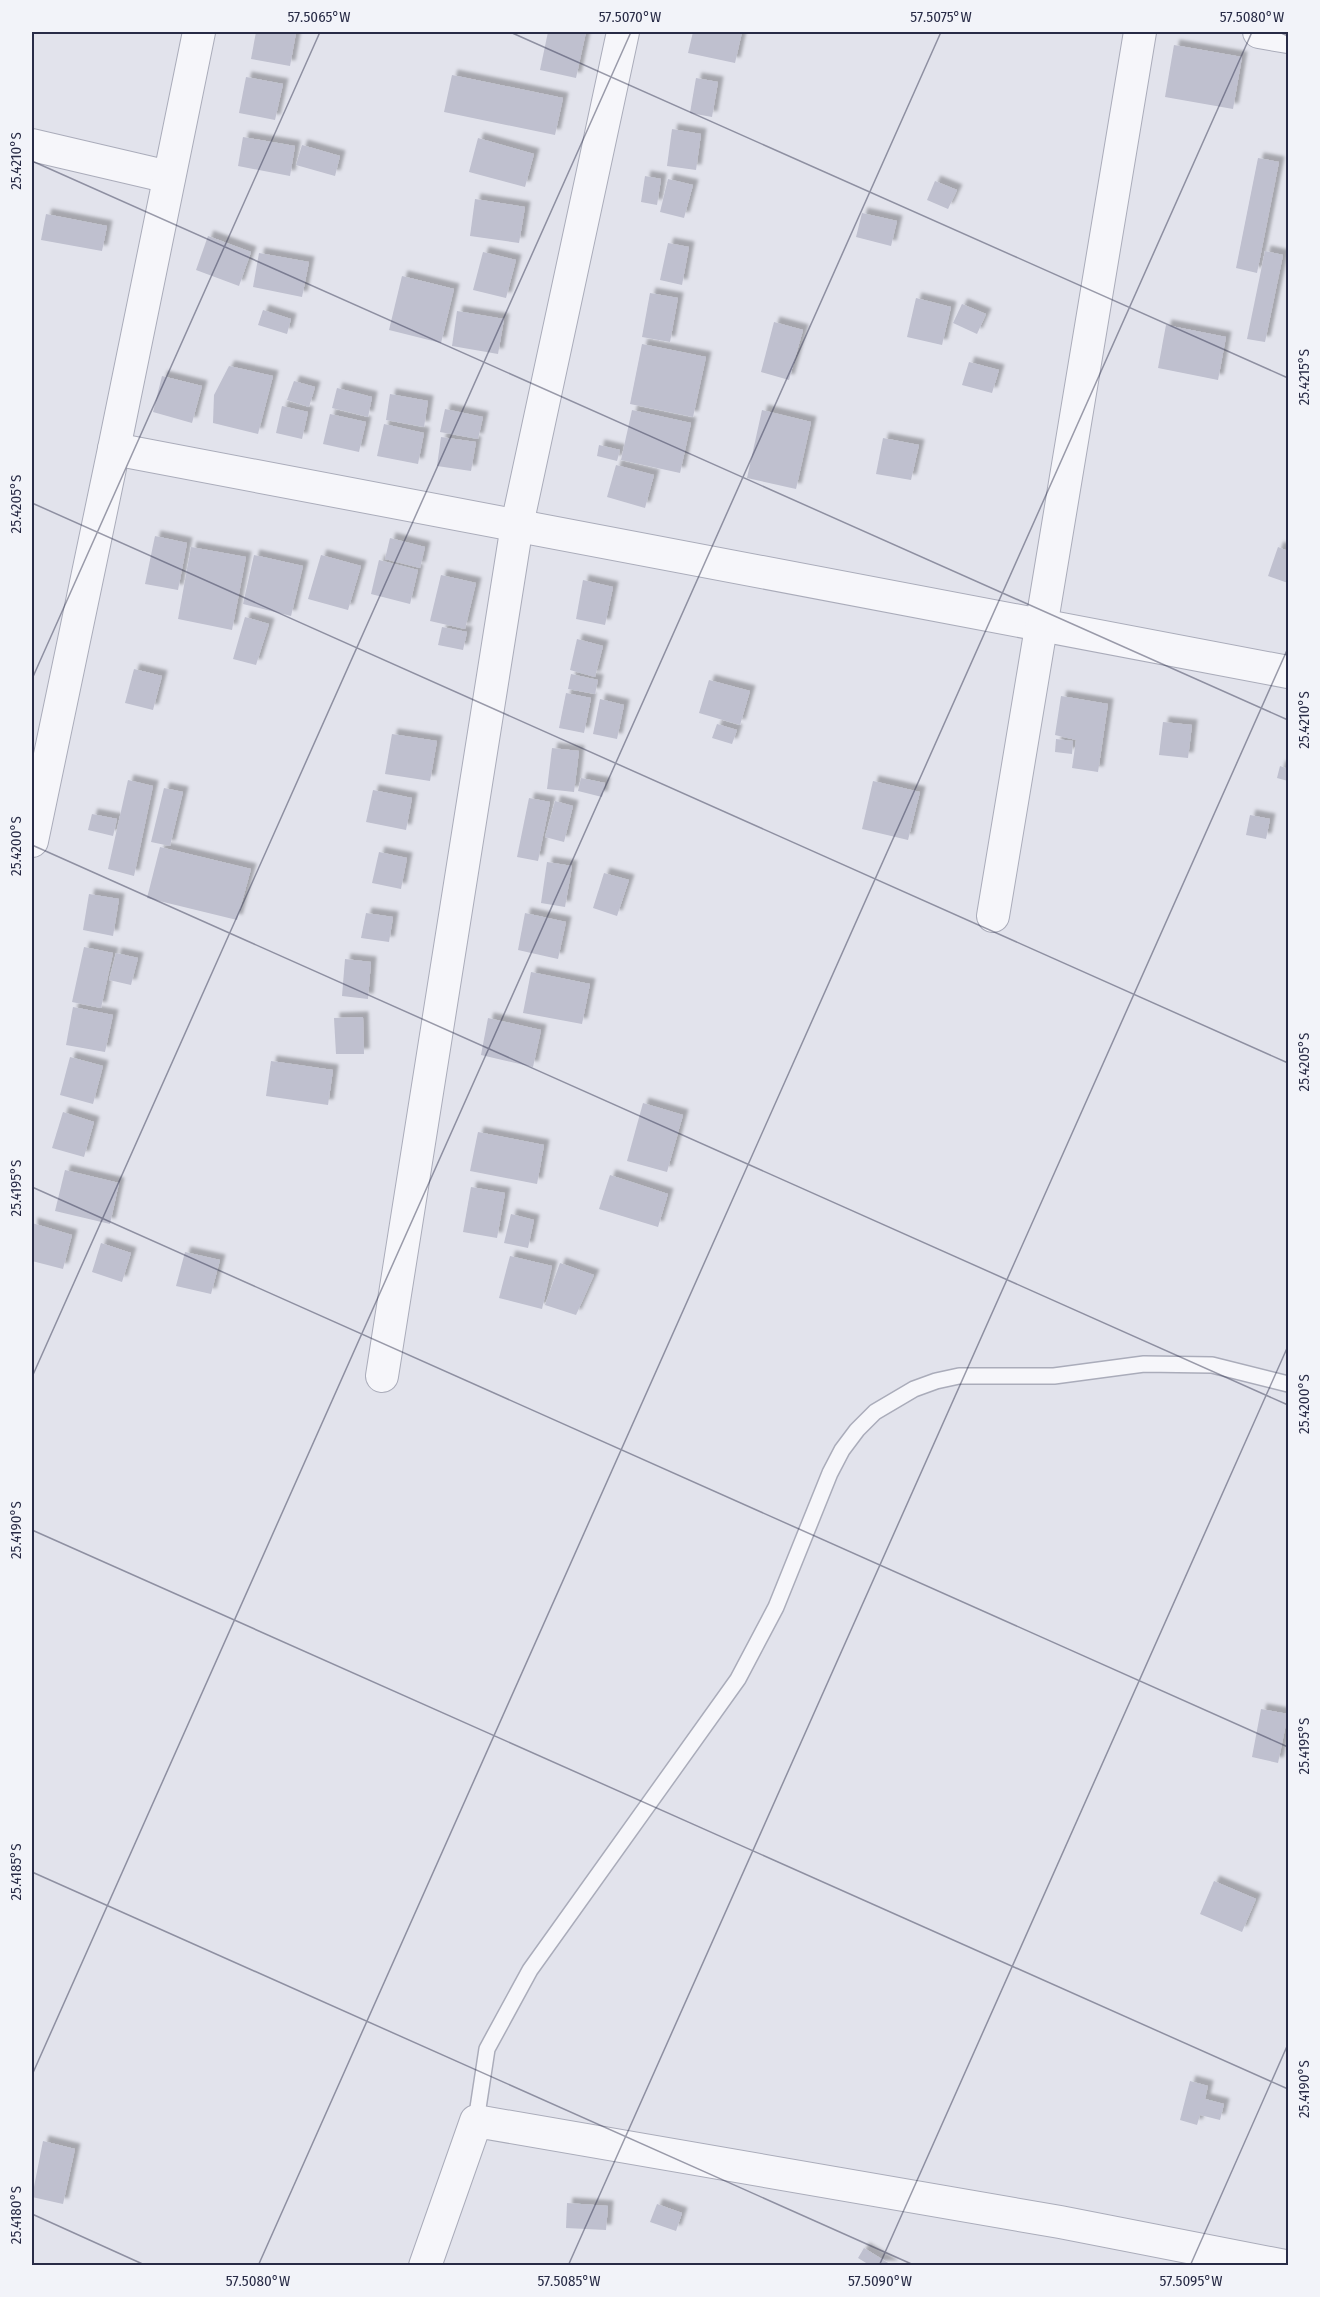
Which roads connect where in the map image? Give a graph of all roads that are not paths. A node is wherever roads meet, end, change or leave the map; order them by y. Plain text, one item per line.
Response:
1 (199, 32) edge
2 (623, 32) edge
3 (1140, 32) edge
4 (1259, 32) edge
5 (1288, 37) edge
6 (32, 145) edge
7 (169, 177) junction
8 (114, 449) junction
9 (517, 525) junction
10 (1041, 624) junction
11 (1288, 672) edge
12 (32, 841) edge
13 (993, 916) dead end
14 (382, 1376) dead end
15 (1288, 1384) edge
16 (476, 2121) junction
17 (426, 2265) edge
18 (1285, 2265) edge

1 - 7 street
2 - 9 street
3 - 10 street
4 - 5 street
6 - 7 street
7 - 8 street
8 - 9 street
8 - 12 street
9 - 10 street
9 - 14 street
10 - 11 street
10 - 13 street
15 - 16 lane
16 - 17 street
16 - 18 street

